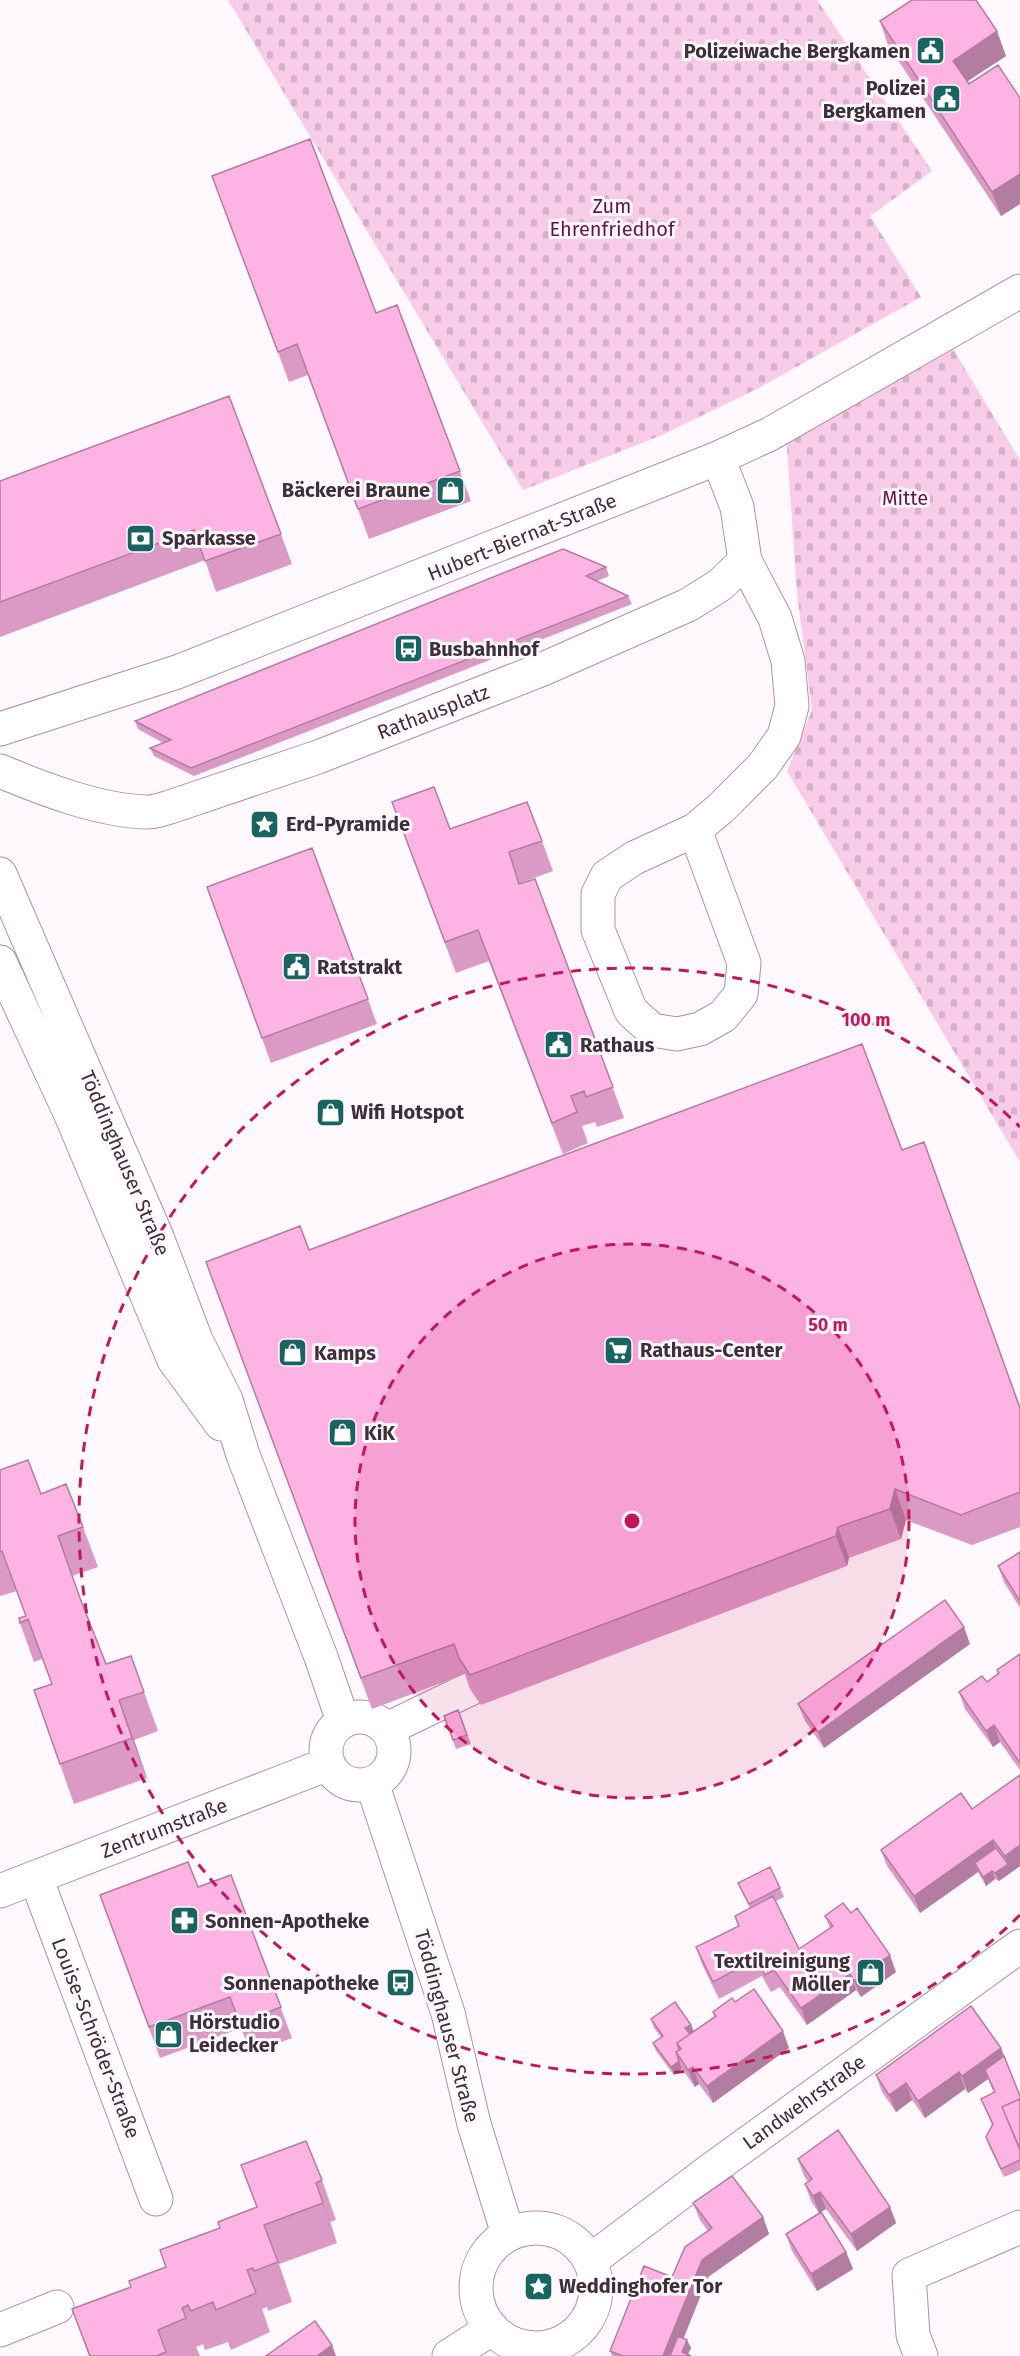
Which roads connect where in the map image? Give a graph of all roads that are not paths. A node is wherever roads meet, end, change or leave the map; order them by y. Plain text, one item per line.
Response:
1 (1020, 291) edge
2 (718, 458) junction
3 (745, 561) junction
4 (0, 729) edge
5 (0, 771) edge
6 (695, 830) junction
7 (0, 874) edge
8 (0, 962) edge
9 (243, 1455) junction
10 (470, 1689) edge
11 (343, 1721) junction
12 (387, 1729) junction
13 (328, 1764) junction
14 (372, 1783) junction
15 (36, 1878) junction
16 (0, 1891) edge
17 (1020, 1946) edge
18 (156, 2199) dead end
19 (1020, 2228) edge
20 (508, 2234) junction
21 (590, 2261) junction
22 (57, 2307) dead end
23 (491, 2328) junction
24 (0, 2330) edge
25 (550, 2352) edge
26 (448, 2356) edge
27 (921, 2356) edge

1 - 2 street, Hubert-Biernat-Straße
2 - 3 street
2 - 4 street, Hubert-Biernat-Straße
3 - 5 street, Rathausplatz
3 - 6 street
6 - 6 street
7 - 9 street, Töddinghauser Straße
8 - 9 street, Töddinghauser Straße
9 - 11 street, Töddinghauser Straße
10 - 12 street
11 - 12 street
11 - 13 street
12 - 14 street
13 - 14 street
13 - 15 street, Zentrumstraße
14 - 20 street, Töddinghauser Straße
15 - 16 street, Zentrumstraße
15 - 18 street, Louise-Schröder-Straße
17 - 21 street, Landwehrstraße
19 - 27 street
20 - 21 street
20 - 23 street
21 - 25 street
22 - 24 street
23 - 25 street
23 - 26 street

